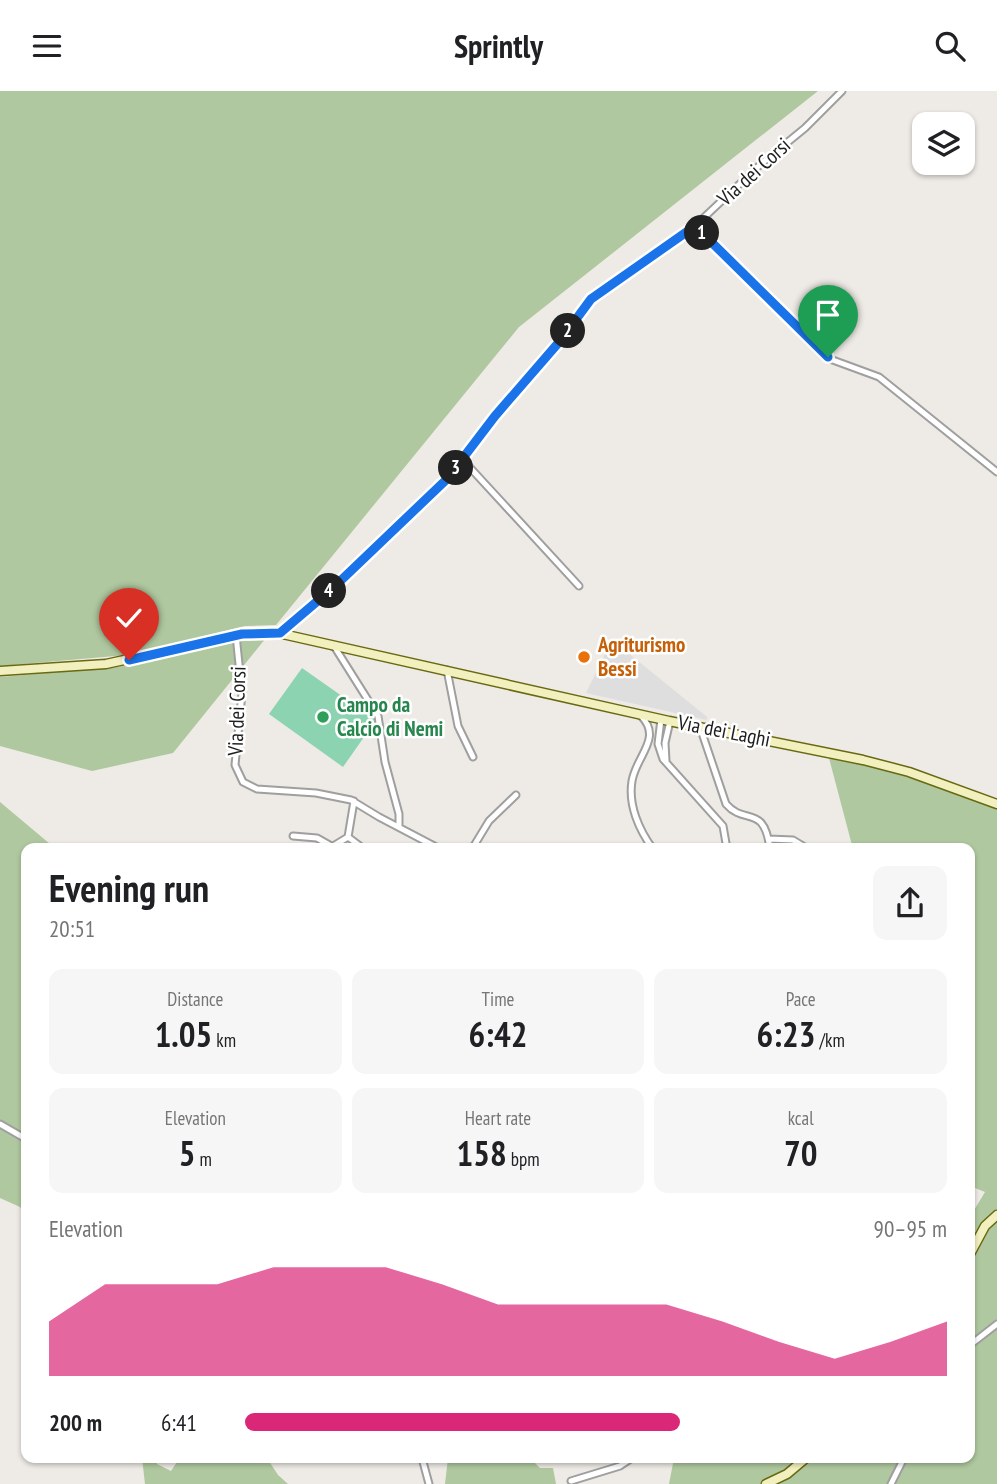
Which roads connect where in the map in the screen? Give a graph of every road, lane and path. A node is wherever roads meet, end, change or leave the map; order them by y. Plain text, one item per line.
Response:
1 (842, 91) edge
2 (695, 226) junction
3 (463, 460) junction
4 (997, 472) edge
5 (579, 586) dead end
6 (280, 633) junction
7 (236, 635) junction
8 (334, 646) junction
9 (447, 670) junction
10 (0, 671) edge
11 (638, 713) junction
12 (663, 719) junction
13 (700, 727) junction
14 (651, 737) junction
15 (473, 757) dead end
16 (516, 795) dead end
17 (354, 801) junction
18 (997, 804) edge
19 (399, 827) junction
20 (293, 836) dead end
21 (348, 837) junction
22 (769, 839) junction
23 (324, 843) edge
24 (339, 843) edge
25 (356, 843) edge
26 (429, 843) edge
27 (476, 843) edge
28 (650, 843) edge
29 (726, 843) edge
30 (769, 843) edge
31 (798, 843) edge
32 (0, 1124) edge
33 (21, 1136) edge
34 (997, 1215) edge
35 (975, 1245) edge
36 (997, 1324) edge
37 (975, 1341) edge
38 (423, 1463) edge
39 (624, 1463) edge
40 (801, 1463) edge
41 (902, 1463) edge
42 (571, 1481) dead end
43 (771, 1483) edge
44 (429, 1484) edge
45 (891, 1484) edge

1 - 2 street, Via dei Corsi
2 - 3 street, Via dei Corsi
2 - 4 street
3 - 5 street
3 - 6 street, Via dei Corsi
6 - 7 main road, Via dei Laghi
6 - 8 main road, Via dei Laghi
7 - 10 main road, Via dei Laghi
7 - 17 street, Via dei Corsi
8 - 9 main road, Via dei Laghi
8 - 19 street
9 - 11 main road, Via dei Laghi
9 - 15 street
11 - 12 main road, Via dei Laghi
11 - 14 street
12 - 13 main road, Via dei Laghi
12 - 14 street
12 - 29 street
13 - 18 main road, Via dei Laghi
13 - 22 street
14 - 28 street
16 - 27 street
17 - 19 street, Via dei Corsi
17 - 21 street
19 - 26 street, Via dei Corsi
20 - 23 street
21 - 24 street
21 - 25 street
22 - 30 street
22 - 31 street
32 - 33 street
34 - 35 main road
36 - 37 street
38 - 44 street
39 - 42 street
40 - 43 main road
41 - 45 street

